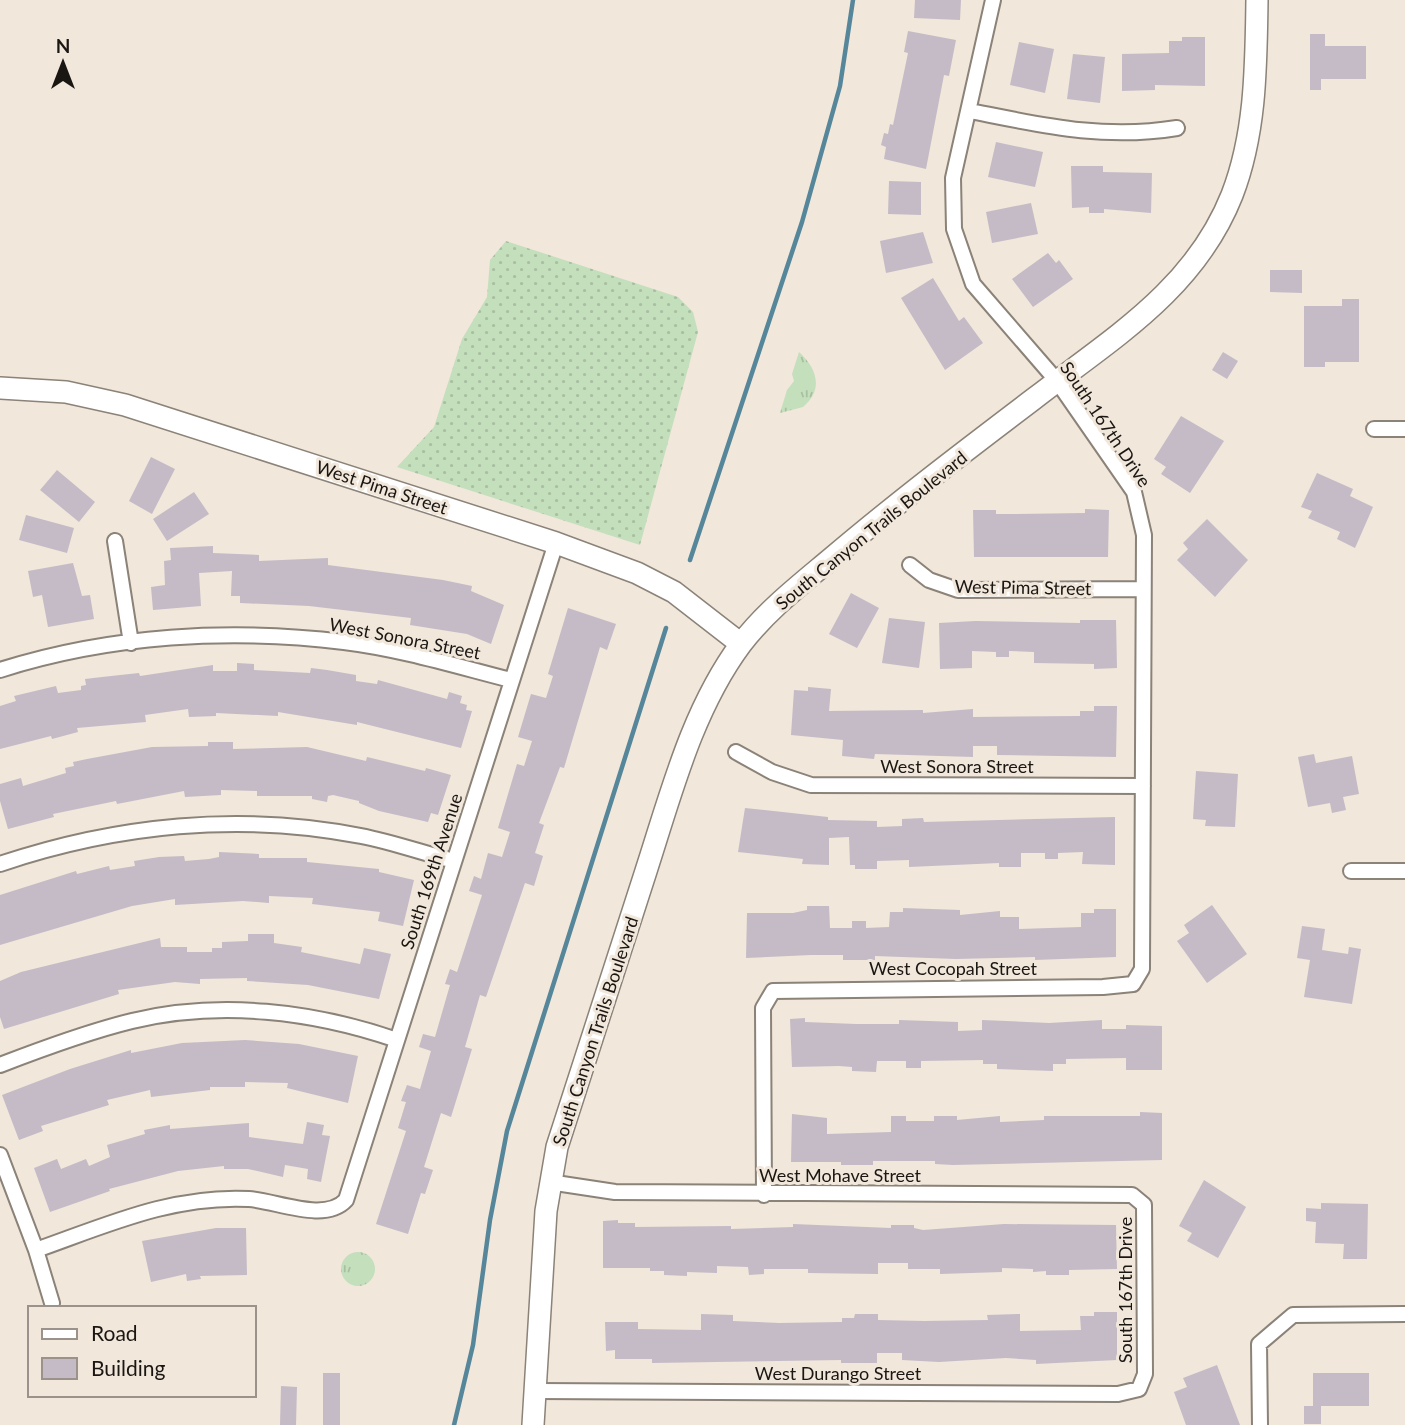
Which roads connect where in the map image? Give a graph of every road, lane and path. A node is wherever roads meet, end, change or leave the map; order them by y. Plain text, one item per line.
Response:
1 (993, 0) edge
2 (1257, 0) edge
3 (970, 111) junction
4 (1177, 128) dead end
5 (1058, 381) junction
6 (0, 388) edge
7 (1374, 429) dead end
8 (1405, 429) edge
9 (115, 541) dead end
10 (556, 543) junction
11 (910, 565) dead end
12 (1143, 589) junction
13 (131, 642) junction
14 (741, 645) junction
15 (0, 670) edge
16 (511, 680) junction
17 (736, 752) dead end
18 (1143, 786) junction
19 (454, 861) junction
20 (0, 864) edge
21 (1405, 871) edge
22 (1350, 872) dead end
23 (1133, 984) joint
24 (397, 1040) junction
25 (0, 1065) edge
26 (0, 1155) edge
27 (549, 1182) junction
28 (764, 1195) junction
29 (1132, 1195) joint
30 (36, 1250) junction
31 (52, 1303) dead end
32 (1405, 1314) edge
33 (1139, 1389) joint
34 (537, 1391) junction
35 (533, 1425) edge
36 (1260, 1425) edge

1 - 3 street, South 167th Drive
2 - 5 street, South Canyon Trails Boulevard
3 - 4 street
3 - 5 street, South 167th Drive
5 - 12 street, South 167th Drive
5 - 14 street, South Canyon Trails Boulevard
6 - 10 street, West Pima Street
7 - 8 street
9 - 13 street
10 - 14 street, West Pima Street
10 - 16 street, South 169th Avenue
11 - 12 street, West Pima Street
12 - 18 street, South 167th Drive
13 - 15 street, West Sonora Street
13 - 16 street, West Sonora Street
14 - 27 street, South Canyon Trails Boulevard
16 - 19 street, South 169th Avenue
17 - 18 street, West Sonora Street
18 - 23 street, South 167th Drive
19 - 20 street
19 - 24 street, South 169th Avenue
21 - 22 street
23 - 28 street, West Cocopah Street
24 - 25 street
24 - 30 street, South 169th Avenue
26 - 30 street
27 - 28 street, West Mohave Street
27 - 34 street, South Canyon Trails Boulevard
28 - 29 street, West Mohave Street
29 - 33 street, South 167th Drive
30 - 31 street
32 - 36 street
33 - 34 street, West Durango Street
34 - 35 street, South Canyon Trails Boulevard

